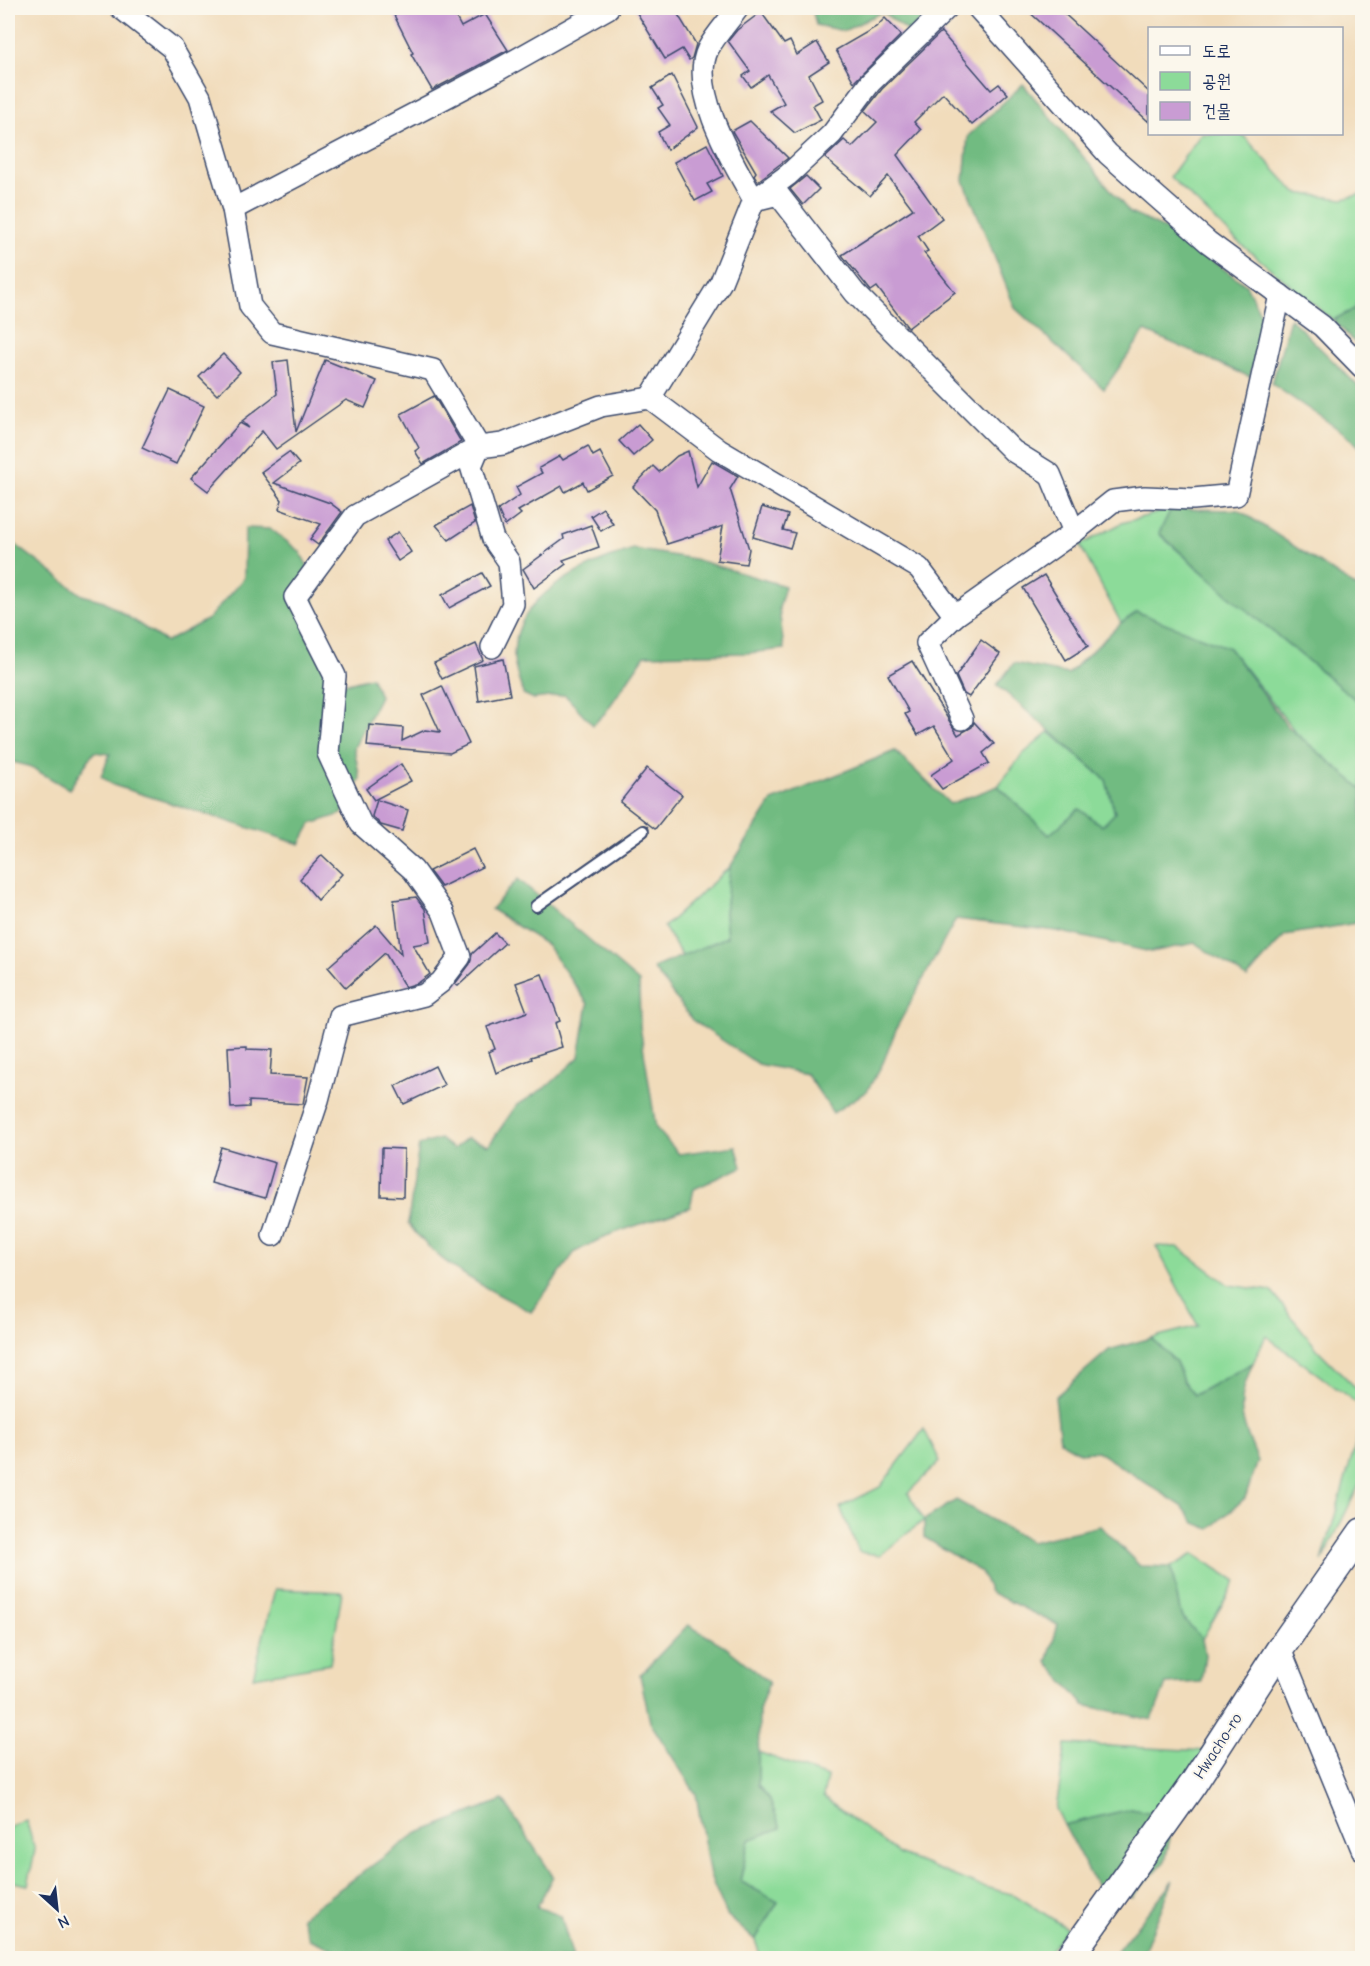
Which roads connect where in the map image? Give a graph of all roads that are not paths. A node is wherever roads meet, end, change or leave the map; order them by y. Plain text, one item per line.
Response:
1 (121, 8) edge
2 (608, 8) edge
3 (738, 8) edge
4 (947, 8) edge
5 (978, 8) edge
6 (754, 200) junction
7 (233, 209) junction
8 (1280, 295) junction
9 (1362, 367) edge
10 (650, 398) junction
11 (478, 447) junction
12 (1074, 532) junction
13 (955, 616) junction
14 (492, 647) dead end
15 (962, 719) dead end
16 (643, 831) dead end
17 (536, 906) dead end
18 (273, 1235) dead end
19 (1362, 1532) edge
20 (1280, 1649) junction
21 (1362, 1849) edge
22 (1070, 1959) edge

1 - 7 street
2 - 7 street
3 - 6 street
4 - 6 street
5 - 8 street
6 - 10 street
6 - 12 street
7 - 11 street
8 - 9 street
8 - 12 street
10 - 11 street
10 - 13 street
11 - 14 street
11 - 18 street
12 - 13 street
13 - 15 street
16 - 17 lane
19 - 20 street, Hwacho-ro
20 - 21 street
20 - 22 street, Hwacho-ro

